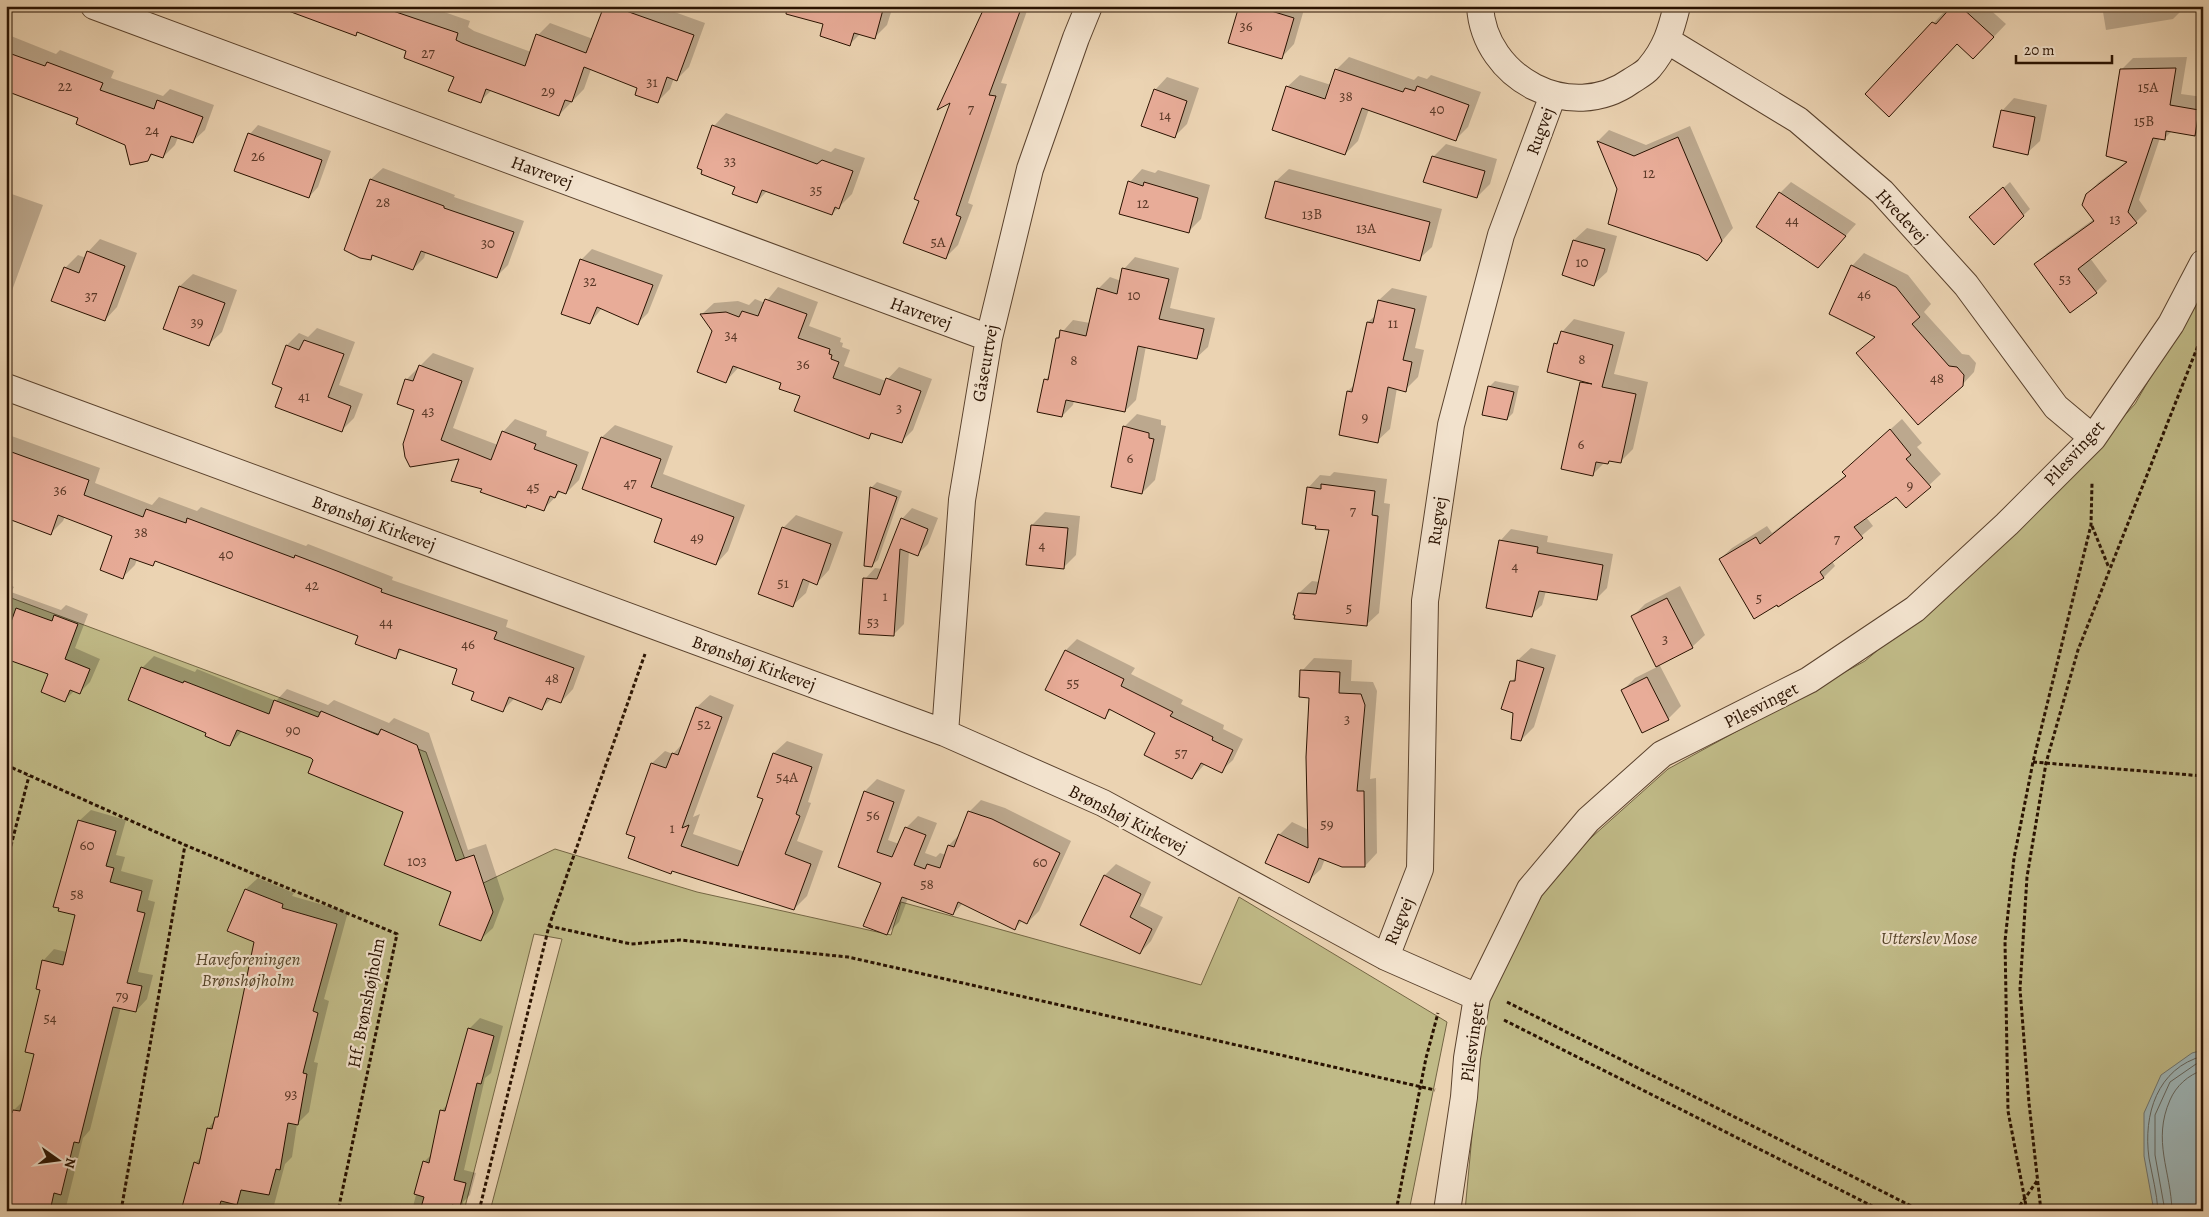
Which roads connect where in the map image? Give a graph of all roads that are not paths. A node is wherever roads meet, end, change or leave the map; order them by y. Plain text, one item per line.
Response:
1 (94, 6) edge
2 (1089, 6) edge
3 (1480, 6) edge
4 (1677, 6) edge
5 (1668, 41) junction
6 (1553, 95) junction
7 (2203, 263) edge
8 (989, 338) junction
9 (6, 387) edge
10 (2092, 438) junction
11 (945, 734) junction
12 (1386, 957) junction
13 (1477, 997) junction
14 (1447, 1211) edge

1 - 8 street, Havrevej
2 - 8 street, Gåseurtvej
3 - 6 street
4 - 5 street
5 - 6 street
5 - 10 street, Hvedevej
6 - 12 street, Rugvej
7 - 10 street, Pilesvinget
8 - 11 street, Gåseurtvej
9 - 11 street, Brønshøj Kirkevej
10 - 13 street, Pilesvinget
11 - 12 street, Brønshøj Kirkevej
12 - 13 street, Brønshøj Kirkevej
13 - 14 street, Pilesvinget

